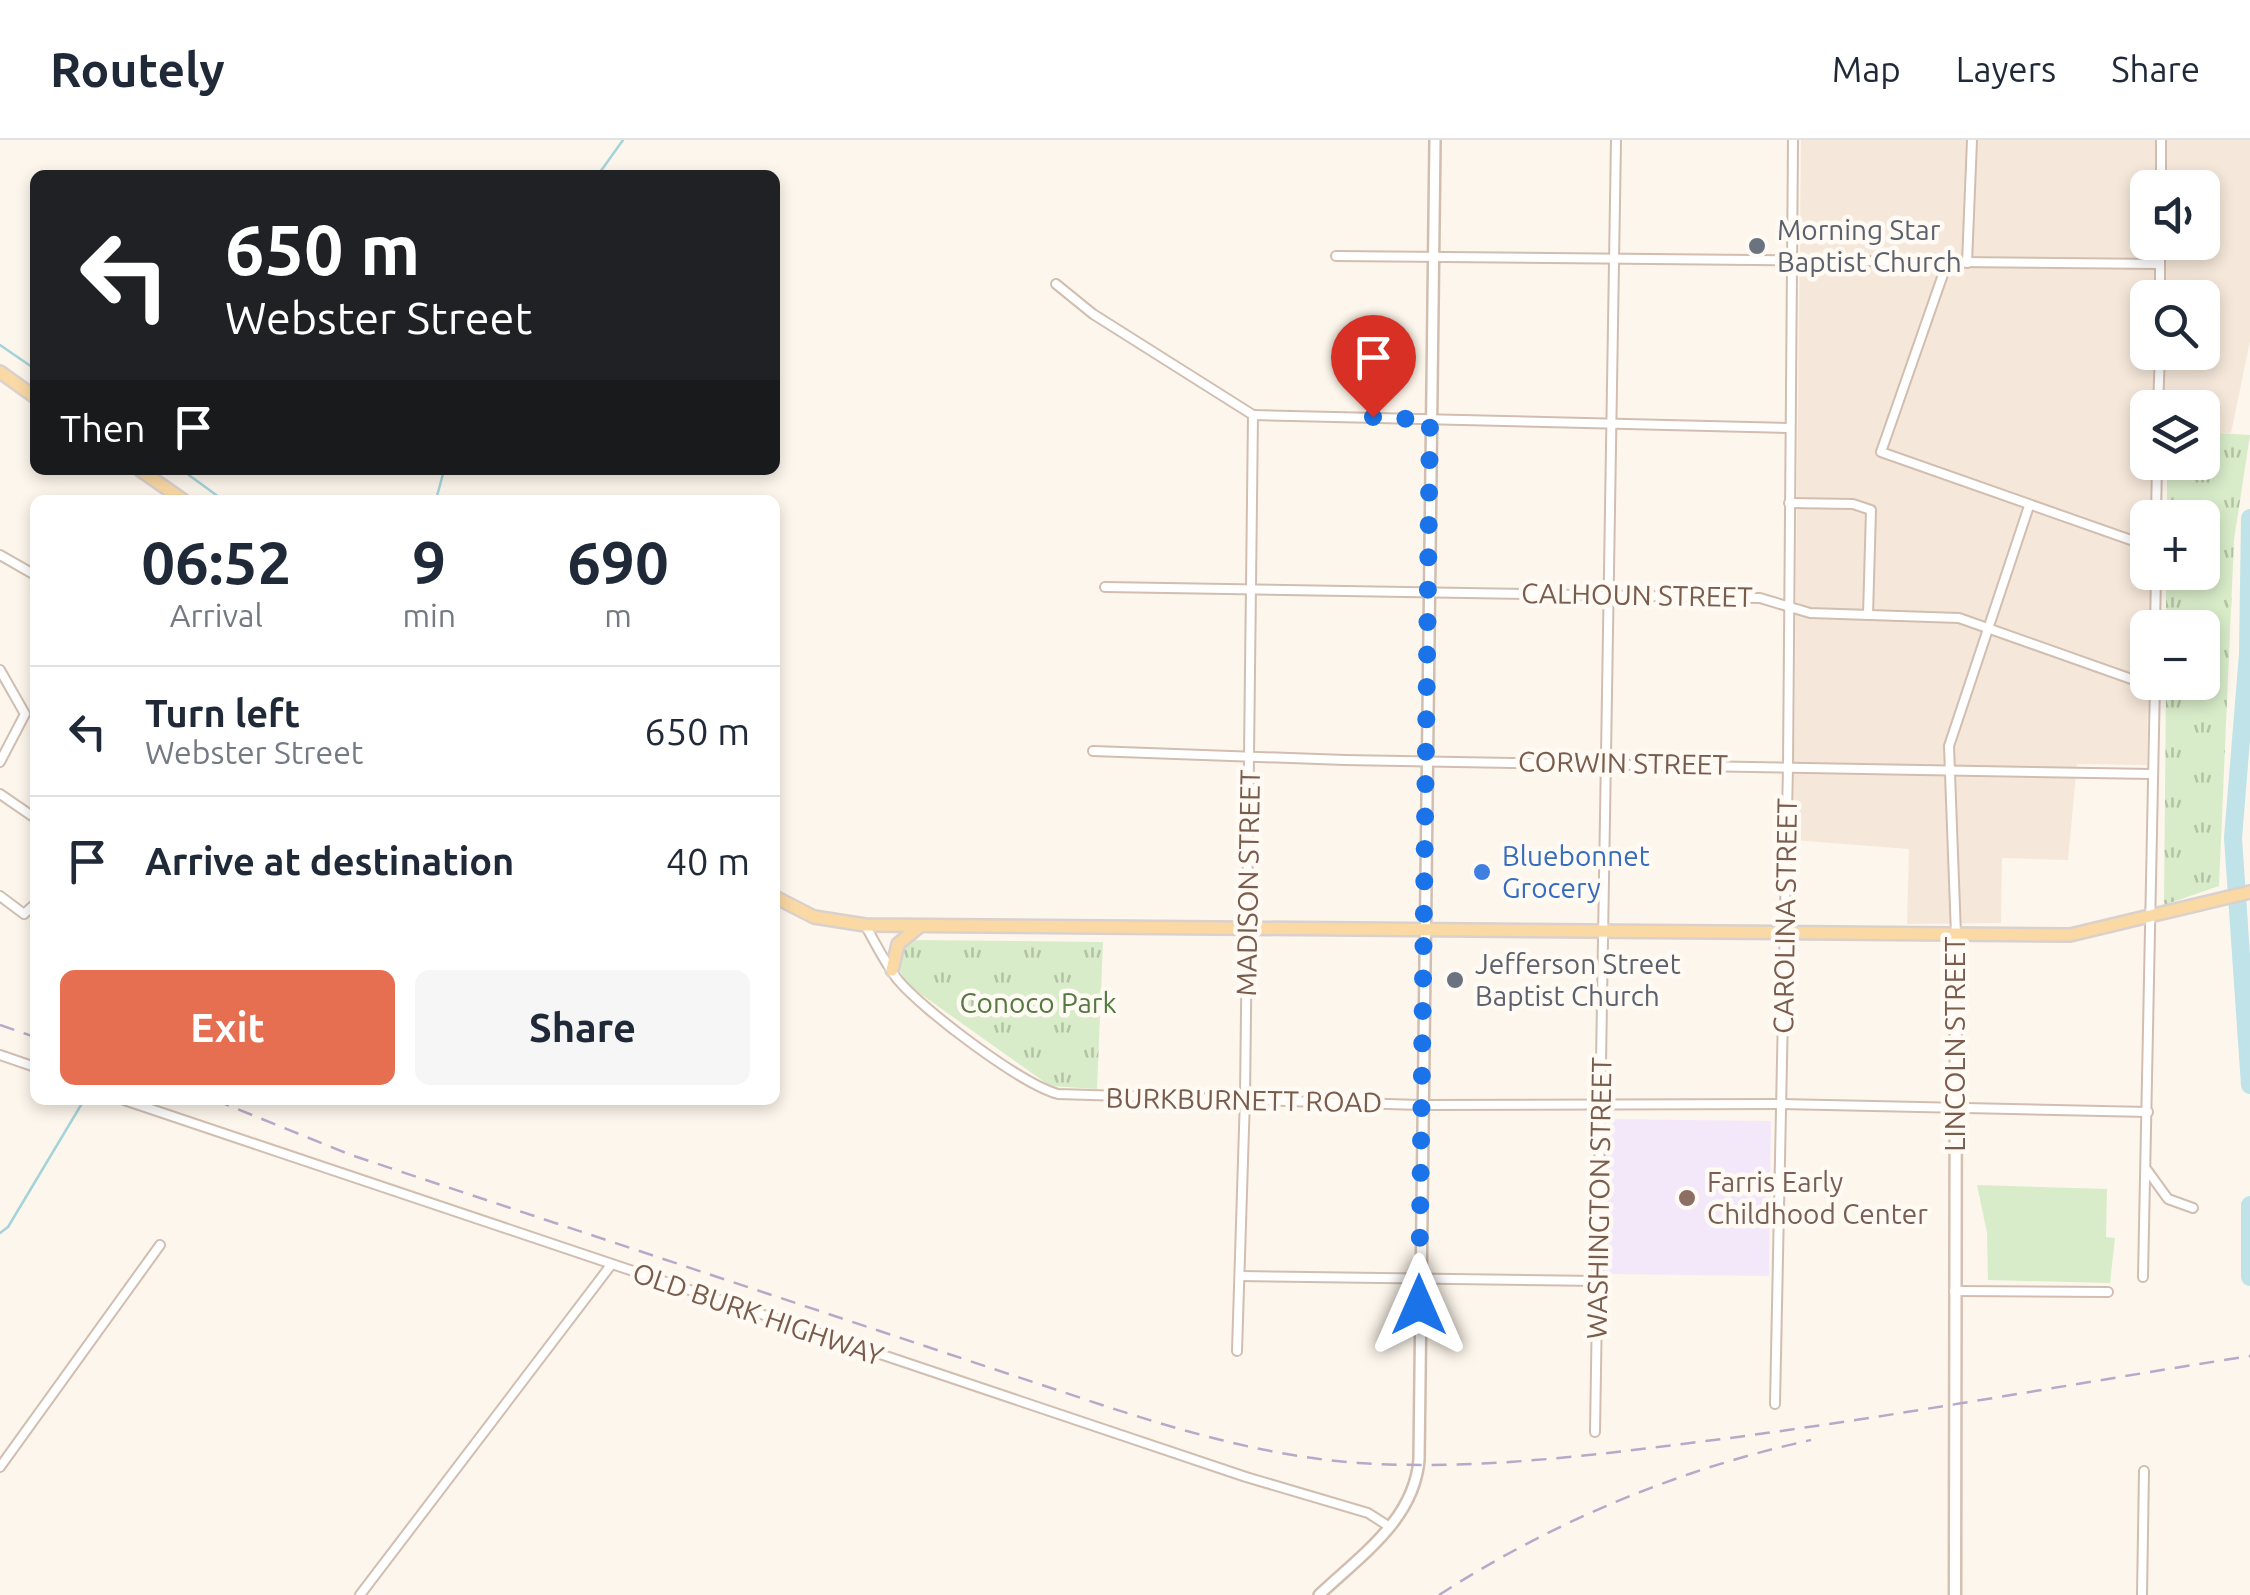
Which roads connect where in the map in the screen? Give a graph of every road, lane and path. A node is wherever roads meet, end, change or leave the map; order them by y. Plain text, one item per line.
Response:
1 (1434, 140) edge
2 (1616, 140) edge
3 (1793, 140) edge
4 (1972, 140) edge
5 (2161, 140) edge
6 (2160, 170) edge
7 (1336, 256) dead end
8 (1432, 256) junction
9 (1614, 257) junction
10 (1791, 260) junction
11 (2160, 260) edge
12 (1947, 263) junction
13 (1967, 263) junction
14 (2160, 264) junction
15 (2160, 280) edge
16 (1056, 284) dead end
17 (0, 372) edge
18 (30, 393) edge
19 (1253, 415) junction
20 (1430, 420) junction
21 (1612, 424) junction
22 (1789, 428) junction
23 (147, 475) edge
24 (176, 495) edge
25 (1788, 503) junction
26 (2029, 506) junction
27 (2130, 540) edge
28 (0, 555) edge
29 (30, 572) edge
30 (1105, 588) dead end
31 (1253, 589) junction
32 (1428, 591) junction
33 (1608, 594) junction
34 (1788, 605) junction
35 (1868, 615) junction
36 (1988, 626) junction
37 (0, 670) edge
38 (2130, 676) edge
39 (2154, 700) edge
40 (1093, 751) dead end
41 (1250, 758) junction
42 (1425, 760) junction
43 (0, 762) edge
44 (1607, 764) junction
45 (1788, 767) junction
46 (1948, 770) junction
47 (2152, 774) junction
48 (0, 794) edge
49 (30, 815) edge
50 (2250, 892) edge
51 (0, 896) edge
52 (780, 900) edge
53 (30, 909) edge
54 (2149, 919) junction
55 (866, 926) junction
56 (920, 926) junction
57 (1247, 926) junction
58 (1423, 929) junction
59 (1605, 931) junction
60 (1785, 934) junction
61 (1956, 935) junction
62 (892, 970) junction
63 (0, 1055) edge
64 (30, 1065) edge
65 (1245, 1097) junction
66 (1780, 1104) junction
67 (139, 1105) edge
68 (1420, 1105) junction
69 (1600, 1106) junction
70 (1954, 1106) junction
71 (2148, 1112) junction
72 (2147, 1170) junction
73 (2193, 1208) dead end
74 (160, 1244) dead end
75 (611, 1265) junction
76 (1240, 1276) junction
77 (2143, 1276) dead end
78 (1419, 1278) junction
79 (1598, 1281) junction
80 (1954, 1291) junction
81 (2108, 1292) dead end
82 (1237, 1351) dead end
83 (1775, 1404) dead end
84 (1595, 1432) dead end
85 (0, 1467) edge
86 (2144, 1470) dead end
87 (1390, 1527) junction
88 (360, 1595) edge
89 (1319, 1595) edge
90 (1955, 1595) edge
91 (2142, 1595) edge

1 - 8 street
2 - 9 street, WASHINGTON STREET
3 - 10 street, CAROLINA STREET
4 - 13 street
5 - 6 street
7 - 8 street
8 - 9 street
8 - 20 street
9 - 10 street
9 - 21 street, WASHINGTON STREET
10 - 12 street
10 - 22 street, CAROLINA STREET
11 - 14 street
12 - 13 street
12 - 26 street
13 - 14 street
14 - 15 street
16 - 19 street
17 - 18 main road
19 - 20 street
19 - 31 street, MADISON STREET
20 - 21 street
20 - 32 street
21 - 22 street
21 - 33 street, WASHINGTON STREET
22 - 25 street, CAROLINA STREET
23 - 24 main road
25 - 34 street, CAROLINA STREET
25 - 35 street
26 - 27 street
26 - 36 street, LINCOLN STREET
28 - 29 street
30 - 31 street, CALHOUN STREET
31 - 32 street, CALHOUN STREET
31 - 41 street, MADISON STREET
32 - 33 street, CALHOUN STREET
32 - 42 street
33 - 34 street, CALHOUN STREET
33 - 44 street, WASHINGTON STREET
34 - 35 street, CALHOUN STREET
34 - 45 street, CAROLINA STREET
35 - 36 street, CALHOUN STREET
36 - 38 street, CALHOUN STREET
36 - 46 street, LINCOLN STREET
37 - 43 street
39 - 47 street
40 - 41 street, CORWIN STREET
41 - 42 street, CORWIN STREET
41 - 57 street, MADISON STREET
42 - 44 street, CORWIN STREET
42 - 58 street
44 - 45 street, CORWIN STREET
44 - 59 street, WASHINGTON STREET
45 - 46 street, CORWIN STREET
45 - 60 street, CAROLINA STREET
46 - 47 street, CORWIN STREET
46 - 61 street, LINCOLN STREET
47 - 54 street
48 - 49 street
50 - 54 main road
51 - 53 street
52 - 55 main road
54 - 61 main road
54 - 71 street
55 - 56 main road
55 - 62 street, BURKBURNETT ROAD
56 - 57 main road
56 - 62 main road
57 - 58 main road
57 - 65 street, MADISON STREET
58 - 59 main road
58 - 68 street
59 - 60 main road
59 - 69 street, WASHINGTON STREET
60 - 61 main road
60 - 66 street, CAROLINA STREET
61 - 70 main road, LINCOLN STREET
62 - 65 street, BURKBURNETT ROAD
63 - 64 street
65 - 68 street, BURKBURNETT ROAD
65 - 76 street, MADISON STREET
66 - 69 street, BURKBURNETT ROAD
66 - 70 street, BURKBURNETT ROAD
66 - 83 street, CAROLINA STREET
67 - 75 street, OLD BURK HIGHWAY
68 - 69 street, BURKBURNETT ROAD
68 - 78 street
69 - 79 street, WASHINGTON STREET
70 - 71 street, BURKBURNETT ROAD
70 - 80 main road, LINCOLN STREET
71 - 72 street
72 - 73 street
72 - 77 street
74 - 85 street
75 - 87 street, OLD BURK HIGHWAY
75 - 88 street
76 - 78 street
76 - 82 street, MADISON STREET
78 - 79 street
78 - 87 street
79 - 84 street, WASHINGTON STREET
80 - 81 street
80 - 90 main road, LINCOLN STREET
86 - 91 street
87 - 89 street

